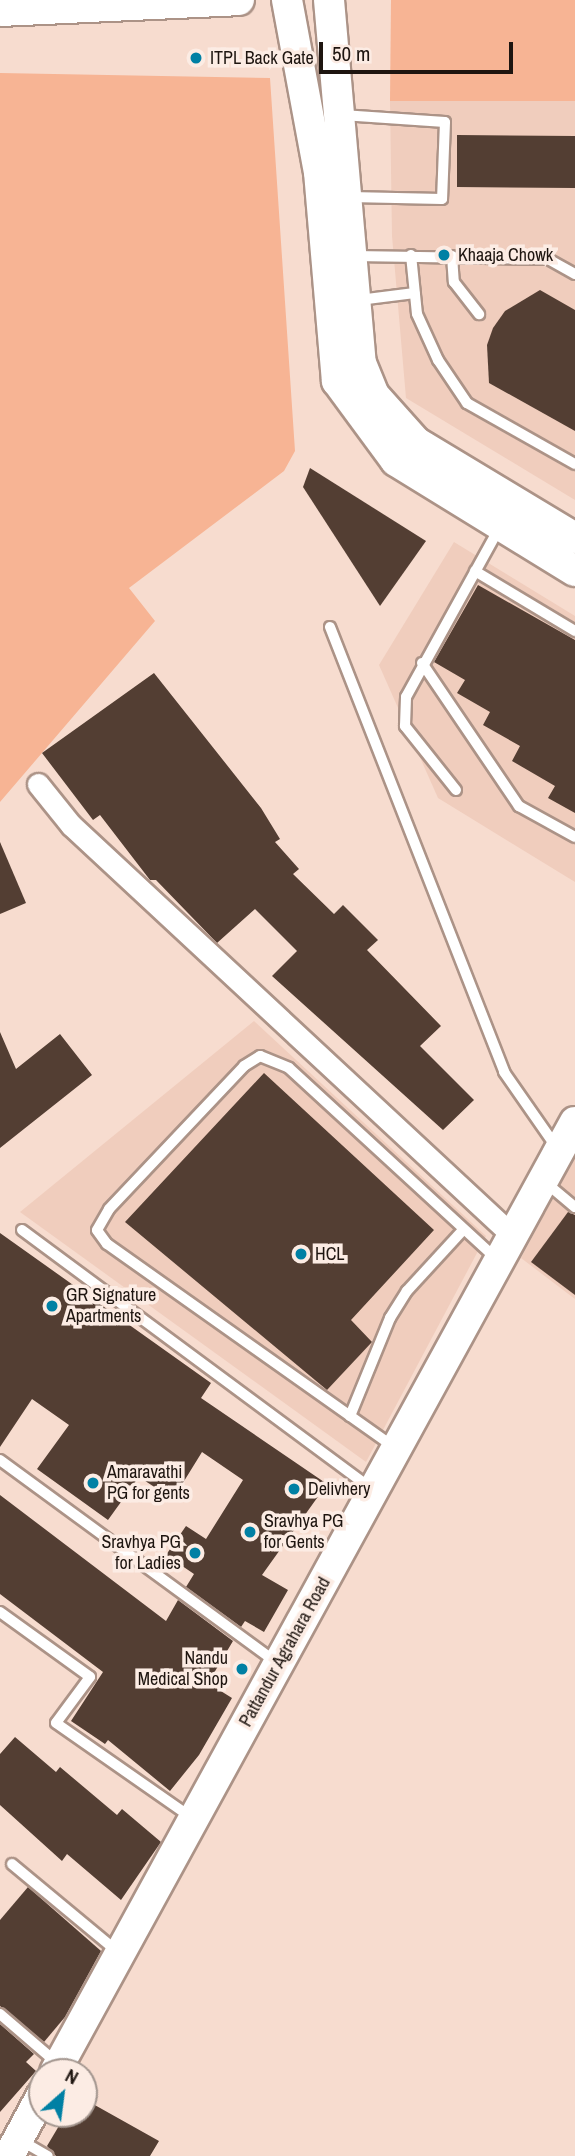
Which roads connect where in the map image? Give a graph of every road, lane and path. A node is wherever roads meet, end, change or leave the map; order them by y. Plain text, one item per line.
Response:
1 (239, 0) edge
2 (287, 0) edge
3 (329, 0) edge
4 (0, 11) edge
5 (342, 115) junction
6 (350, 197) junction
7 (411, 255) junction
8 (452, 256) junction
9 (354, 257) junction
10 (575, 274) edge
11 (415, 293) junction
12 (343, 302) junction
13 (479, 314) dead end
14 (575, 464) edge
15 (508, 514) junction
16 (575, 538) edge
17 (475, 571) junction
18 (575, 571) edge
19 (330, 627) dead end
20 (575, 631) edge
21 (422, 663) junction
22 (38, 784) dead end
23 (456, 790) dead end
24 (575, 836) edge
25 (575, 1122) edge
26 (559, 1151) junction
27 (543, 1180) junction
28 (575, 1207) edge
29 (22, 1230) dead end
30 (463, 1230) junction
31 (506, 1248) junction
32 (349, 1416) junction
33 (396, 1449) junction
34 (0, 1460) edge
35 (373, 1490) junction
36 (0, 1612) edge
37 (278, 1663) junction
38 (193, 1819) junction
39 (12, 1864) dead end
40 (120, 1953) junction
41 (0, 2014) edge
42 (46, 2058) edge
43 (62, 2058) edge
44 (28, 2121) edge
45 (14, 2147) edge
46 (48, 2156) edge

1 - 4 street
2 - 12 street
3 - 5 street
5 - 6 street
5 - 6 lane
6 - 9 street
7 - 8 lane
7 - 9 lane
7 - 11 lane
8 - 10 lane
8 - 13 lane
9 - 12 street
11 - 12 lane
11 - 14 lane
12 - 15 street
15 - 16 street
15 - 17 lane
15 - 18 street
17 - 20 lane
17 - 21 lane
19 - 26 lane
21 - 23 lane
21 - 24 lane
22 - 31 street
25 - 26 street, Pattandur Agrahara Road
26 - 27 street, Pattandur Agrahara Road
27 - 28 lane
27 - 31 street, Pattandur Agrahara Road
29 - 35 lane
30 - 31 lane
30 - 32 lane
30 - 32 lane
31 - 33 street, Pattandur Agrahara Road
32 - 33 lane
33 - 35 street, Pattandur Agrahara Road
34 - 37 lane
35 - 37 street, Pattandur Agrahara Road
36 - 38 lane
37 - 38 street, Pattandur Agrahara Road
38 - 40 street, Pattandur Agrahara Road
39 - 40 lane
40 - 43 street, Pattandur Agrahara Road
41 - 42 lane
44 - 45 street
45 - 46 lane

